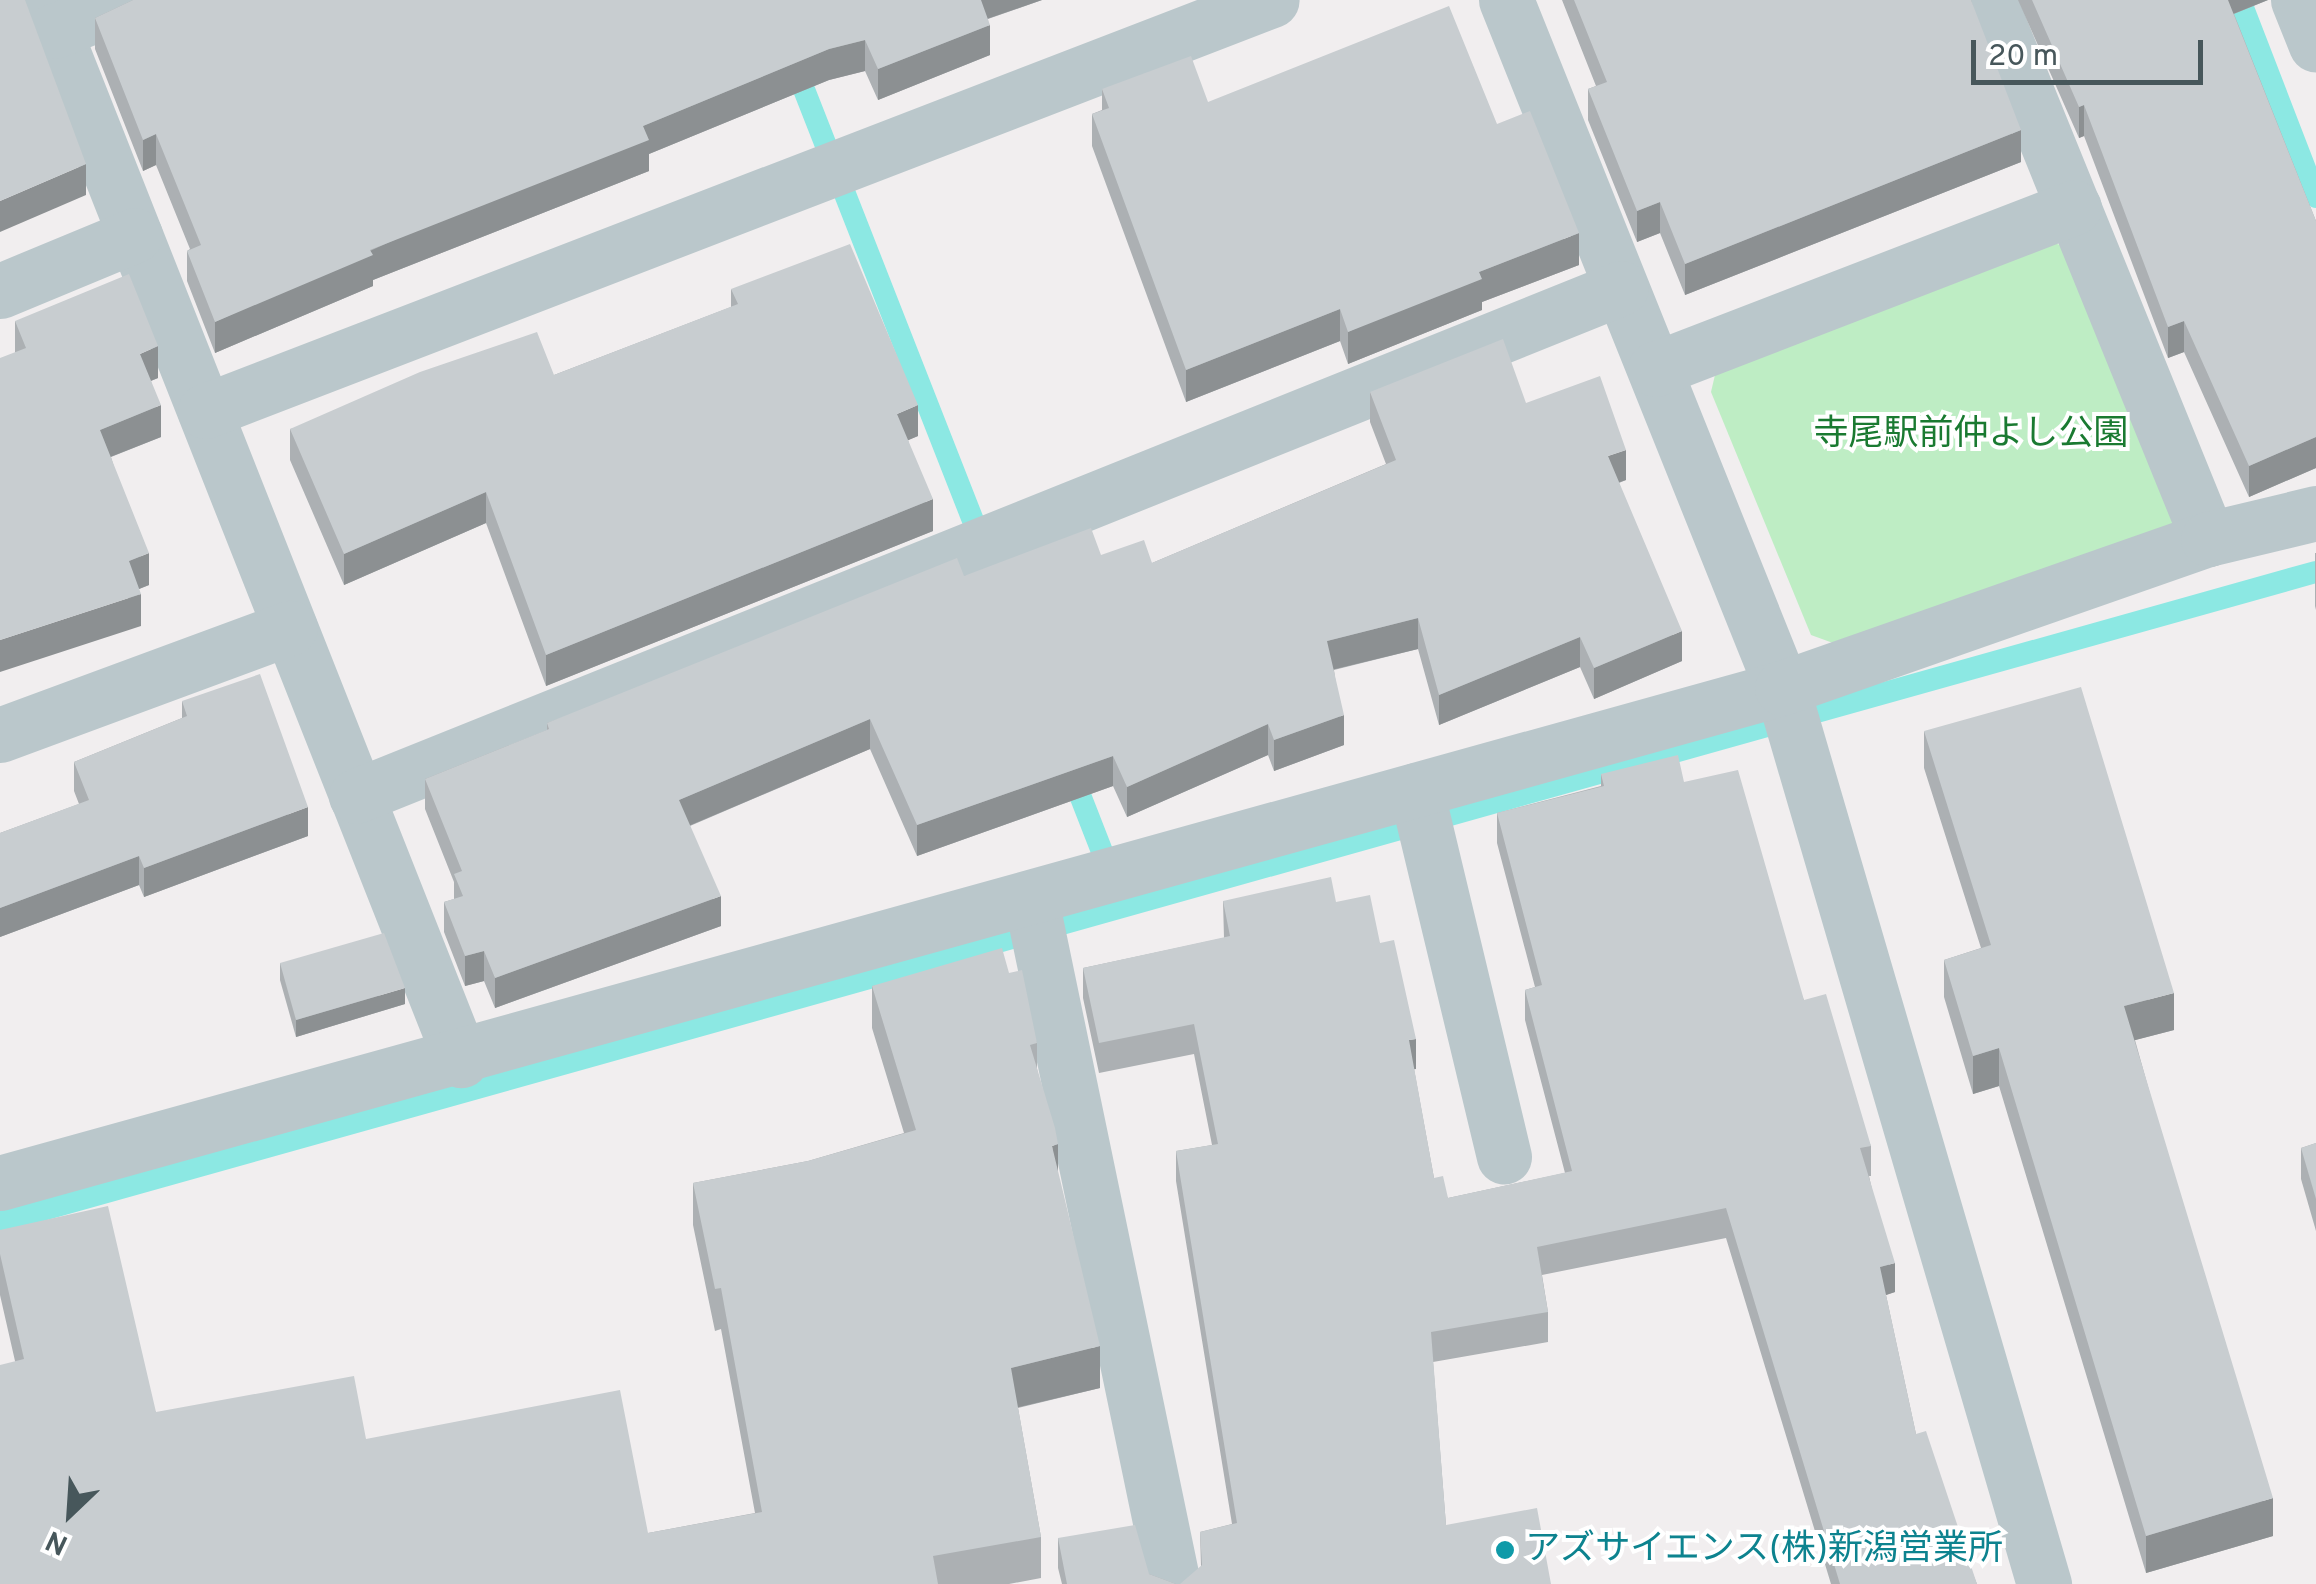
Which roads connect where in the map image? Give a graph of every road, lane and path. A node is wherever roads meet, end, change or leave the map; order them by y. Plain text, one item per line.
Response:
1 (134, 0) edge
2 (1272, 0) edge
3 (1506, 0) edge
4 (1989, 0) edge
5 (48, 15) edge
6 (2074, 207) junction
7 (136, 235) junction
8 (1621, 288) junction
9 (0, 290) edge
10 (1655, 369) junction
11 (204, 412) junction
12 (2316, 513) edge
13 (2208, 539) junction
14 (290, 628) junction
15 (1782, 688) junction
16 (0, 735) edge
17 (1416, 790) junction
18 (356, 796) junction
19 (1031, 900) junction
20 (460, 1060) junction
21 (1504, 1157) dead end
22 (0, 1183) edge
23 (1173, 1584) edge
24 (2044, 1584) edge

1 - 5 street
2 - 11 street
3 - 8 street
4 - 6 street
5 - 7 street
6 - 10 street
6 - 13 street
7 - 9 street
7 - 11 street
8 - 10 street
8 - 18 street
10 - 15 street
11 - 14 street
12 - 13 street
13 - 15 street
14 - 16 street
14 - 18 street
15 - 17 street
15 - 24 street
17 - 19 street
17 - 21 street
18 - 20 street
19 - 20 street
19 - 23 street
20 - 22 street

